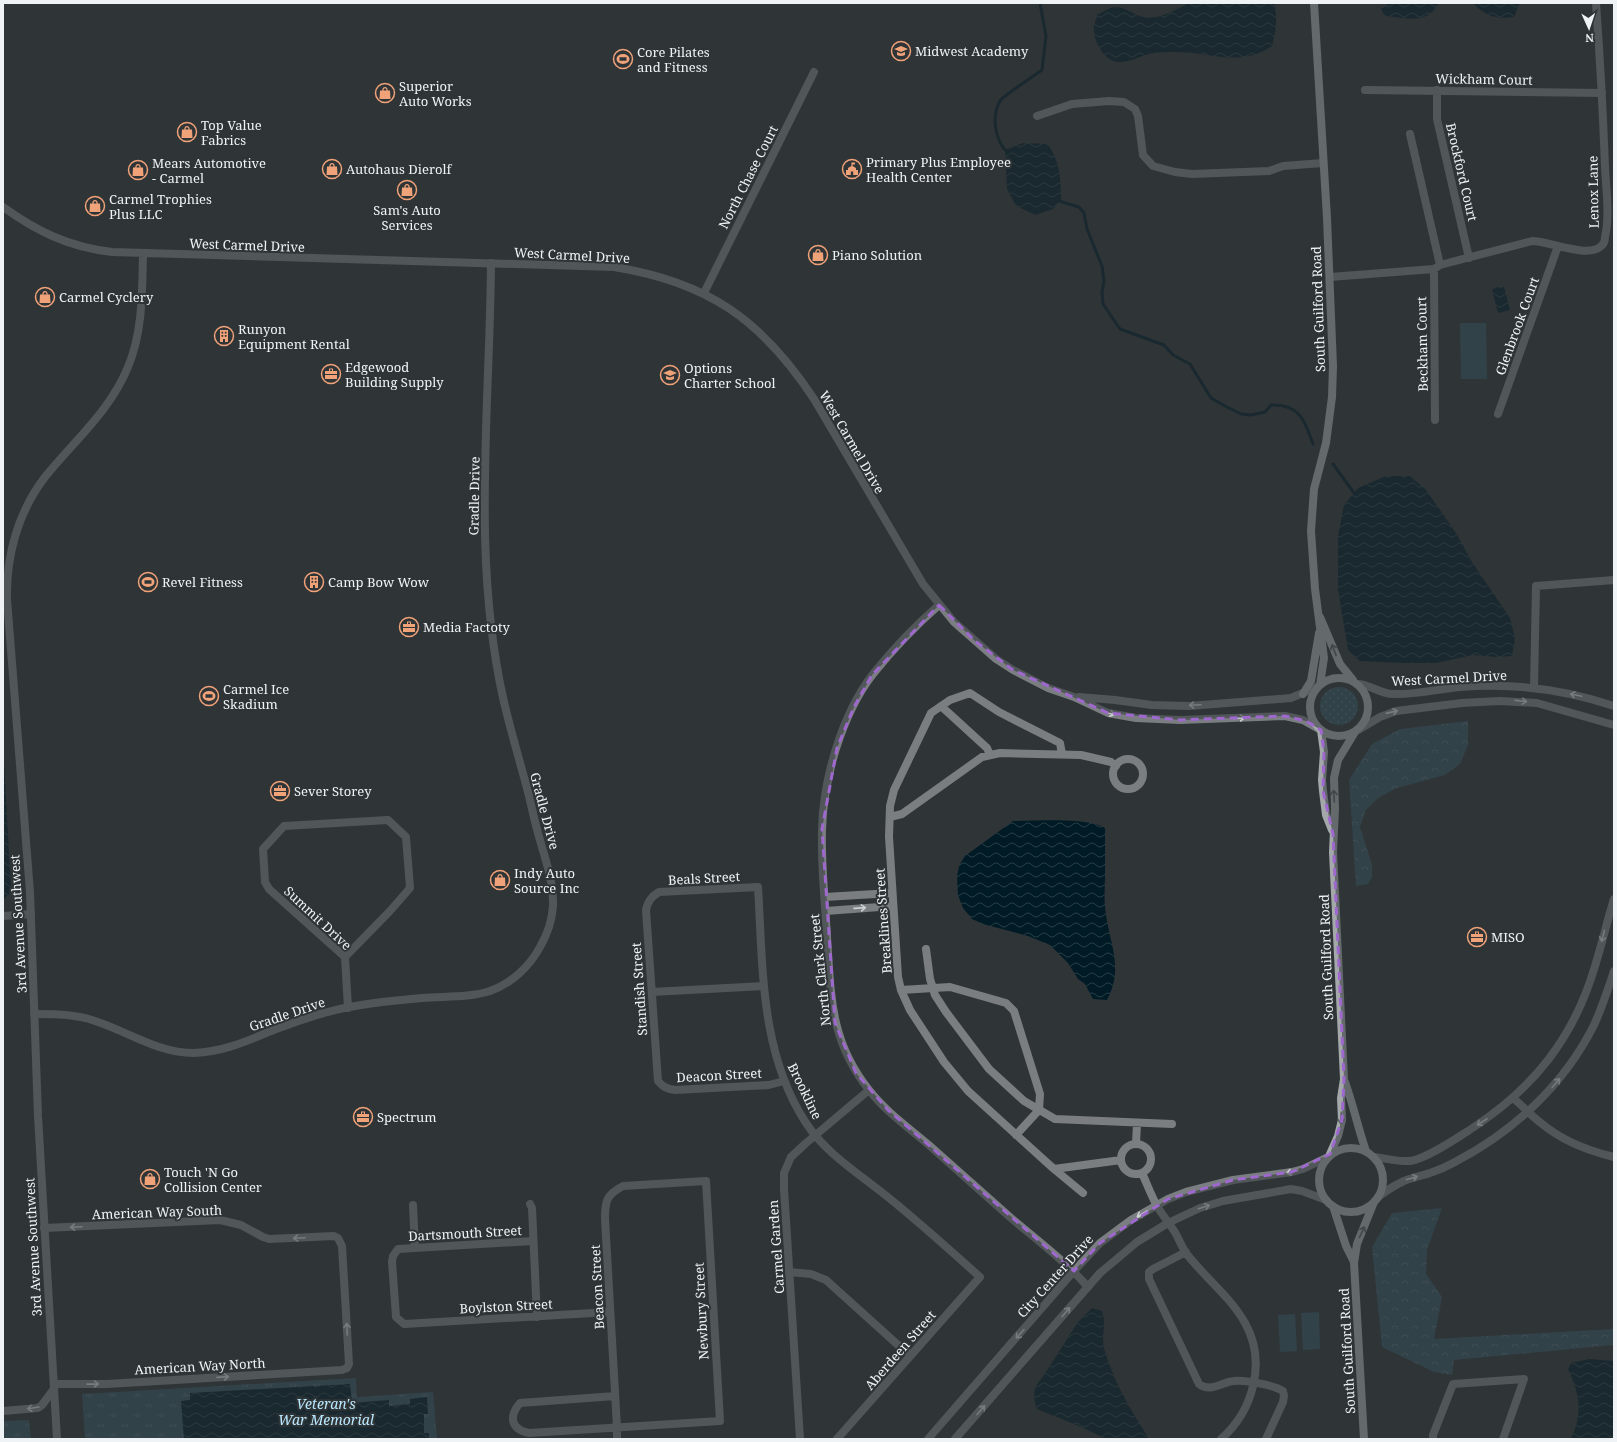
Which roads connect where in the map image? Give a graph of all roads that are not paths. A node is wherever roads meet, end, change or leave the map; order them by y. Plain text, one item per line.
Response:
1 (1314, 3) edge
2 (1596, 3) edge
3 (814, 72) dead end
4 (1365, 90) dead end
5 (1437, 90) junction
6 (1602, 93) junction
7 (1037, 116) dead end
8 (1410, 134) dead end
9 (1323, 162) junction
10 (3, 207) edge
11 (1558, 246) junction
12 (143, 254) junction
13 (1468, 258) junction
14 (491, 263) junction
15 (1437, 267) junction
16 (1330, 278) junction
17 (704, 293) junction
18 (1498, 414) dead end
19 (1435, 420) dead end
20 (1614, 580) edge
21 (939, 605) junction
22 (1318, 612) junction
23 (1319, 631) junction
24 (1356, 683) junction
25 (1319, 686) junction
26 (1534, 688) junction
27 (1303, 694) junction
28 (1074, 696) junction
29 (941, 706) junction
30 (1614, 706) edge
31 (1614, 725) edge
32 (1320, 729) junction
33 (1356, 731) junction
34 (1062, 754) junction
35 (990, 755) junction
36 (1116, 766) dead end
37 (890, 817) junction
38 (1333, 834) junction
39 (758, 887) joint
40 (892, 893) junction
41 (652, 896) joint
42 (825, 897) junction
43 (1614, 899) edge
44 (893, 906) junction
45 (826, 911) junction
46 (31, 914) junction
47 (3, 916) edge
48 (926, 949) dead end
49 (345, 957) junction
50 (1614, 971) edge
51 (764, 986) junction
52 (932, 987) junction
53 (901, 990) junction
54 (652, 992) junction
55 (348, 1008) junction
56 (34, 1014) junction
57 (1344, 1079) junction
58 (658, 1081) joint
59 (784, 1081) junction
60 (869, 1090) junction
61 (1514, 1098) junction
62 (1039, 1110) junction
63 (1529, 1112) junction
64 (1137, 1123) junction
65 (1172, 1124) dead end
66 (815, 1135) junction
67 (1016, 1135) junction
68 (1136, 1144) junction
69 (1366, 1151) junction
70 (1329, 1156) junction
71 (1374, 1157) junction
72 (1614, 1157) edge
73 (1121, 1160) junction
74 (1054, 1169) junction
75 (1142, 1173) junction
76 (623, 1186) joint
77 (1083, 1193) dead end
78 (1326, 1200) junction
79 (1376, 1200) junction
80 (530, 1204) dead end
81 (413, 1205) dead end
82 (1157, 1205) junction
83 (1333, 1206) junction
84 (1168, 1223) junction
85 (44, 1228) junction
86 (533, 1241) junction
87 (415, 1248) junction
88 (1186, 1252) junction
89 (1354, 1263) junction
90 (1074, 1271) junction
91 (789, 1272) junction
92 (980, 1277) joint
93 (1088, 1287) junction
94 (610, 1312) junction
95 (537, 1317) junction
96 (404, 1324) joint
97 (911, 1355) junction
98 (347, 1368) joint
99 (1254, 1384) junction
100 (54, 1387) junction
101 (615, 1396) junction
102 (3, 1411) edge
103 (617, 1427) junction
104 (57, 1439) edge
105 (617, 1439) edge
106 (800, 1439) edge
107 (837, 1439) edge
108 (928, 1439) edge
109 (955, 1439) edge
110 (1221, 1439) edge
111 (1266, 1439) edge
112 (1364, 1439) edge
113 (1433, 1439) edge
114 (1503, 1439) edge

1 - 9 main road, South Guilford Road
2 - 6 street, Lenox Lane
3 - 17 street, North Chase Court
4 - 5 street, Wickham Court
5 - 6 street, Wickham Court
5 - 13 street, Brockford Court
6 - 11 street, Lenox Lane
7 - 9 street
8 - 15 street
9 - 16 main road, South Guilford Road
10 - 12 street, West Carmel Drive
11 - 13 street, Lenox Lane
11 - 18 street, Glenbrook Court
12 - 14 street, West Carmel Drive
12 - 46 street, 3rd Avenue Southwest
13 - 15 street, Lenox Lane
14 - 17 street, West Carmel Drive
14 - 55 street, Gradle Drive
15 - 16 street, Lenox Lane
15 - 19 street, Beckham Court
16 - 22 main road, South Guilford Road
17 - 21 street, West Carmel Drive
20 - 26 street
21 - 28 street, West Carmel Drive
21 - 42 street, North Clark Street
22 - 23 main road, South Guilford Road
24 -> 22 main road, South Guilford Road
23 - 25 main road, South Guilford Road
23 - 27 main road
24 - 25 main road
24 - 26 street, West Carmel Drive
24 - 33 main road
25 - 27 street, West Carmel Drive
25 - 32 main road
30 -> 26 street, West Carmel Drive
27 -> 28 street, West Carmel Drive
28 -> 32 street, West Carmel Drive
29 - 34 street, Breaklines Street
29 - 35 street
29 - 37 street, Breaklines Street
33 -> 31 street, West Carmel Drive
32 - 33 main road
32 - 38 main road, South Guilford Road
38 -> 33 main road, South Guilford Road
34 - 35 street
34 - 36 street
35 - 37 street
37 - 40 street, Breaklines Street
38 - 57 main road, South Guilford Road
39 - 41 street, Beals Street
39 - 51 street, Brookline
40 - 42 street
40 - 44 street, Breaklines Street
41 - 54 street, Standish Street
42 - 45 street, North Clark Street
43 -> 61 street
45 -> 44 street
44 - 53 street, Breaklines Street
45 - 60 street, North Clark Street
46 - 47 street
46 - 56 street, 3rd Avenue Southwest
48 - 52 street
49 - 49 street, Summit Drive
49 - 55 street, Summit Drive
63 -> 50 street
51 - 54 street
51 - 59 street, Brookline
52 - 53 street
52 - 62 street
52 - 62 street
53 - 67 street, Breaklines Street
54 - 58 street, Standish Street
55 - 56 street, Gradle Drive
56 - 85 street, 3rd Avenue Southwest
57 - 69 main road, South Guilford Road
57 -> 70 main road, South Guilford Road
58 - 59 street, Deacon Street
59 - 66 street, Brookline
60 - 66 street, Carmel Garden
60 - 90 street, North Clark Street
61 - 63 street
61 -> 71 street
62 - 64 street
62 - 67 street
63 - 72 street
79 -> 63 street
64 - 65 street
64 - 68 street
66 - 91 street, Carmel Garden
66 - 92 street, Brookline
67 - 74 street, Breaklines Street
68 - 73 street
68 - 75 street
69 - 70 main road
69 - 71 main road
70 - 78 main road
70 -> 82 street, City Center Drive
71 - 79 main road
73 - 74 street
73 - 75 street
74 - 77 street, Breaklines Street
75 - 82 street
76 - 94 street, Beacon Street
76 - 103 street, Newbury Street
78 - 83 main road
84 -> 78 street
79 - 83 main road
89 -> 79 main road, South Guilford Road
80 - 86 street
81 - 87 street
82 - 84 street
82 -> 90 street, City Center Drive
83 - 89 main road, South Guilford Road
84 - 88 street
84 - 93 street
98 -> 85 street, American Way South
85 - 100 street, 3rd Avenue Southwest
86 - 87 street, Dartsmouth Street
86 - 95 street
87 - 96 street, Dartsmouth Street
88 - 99 street
88 - 99 street
89 - 112 main road, South Guilford Road
90 - 93 street, North Clark Street
90 -> 108 street, City Center Drive
91 - 97 street
91 - 106 street, Carmel Garden
92 - 97 street, Aberdeen Street
109 -> 93 street
94 - 95 street, Boylston Street
94 - 101 street, Beacon Street
95 - 96 street, Boylston Street
97 - 107 street, Aberdeen Street
100 -> 98 street, American Way North
99 - 110 street
99 - 111 street
100 -> 102 street
100 - 104 street, 3rd Avenue Southwest
101 - 103 street, Beacon Street
101 - 103 street
103 - 105 street, Beacon Street
113 - 114 street

